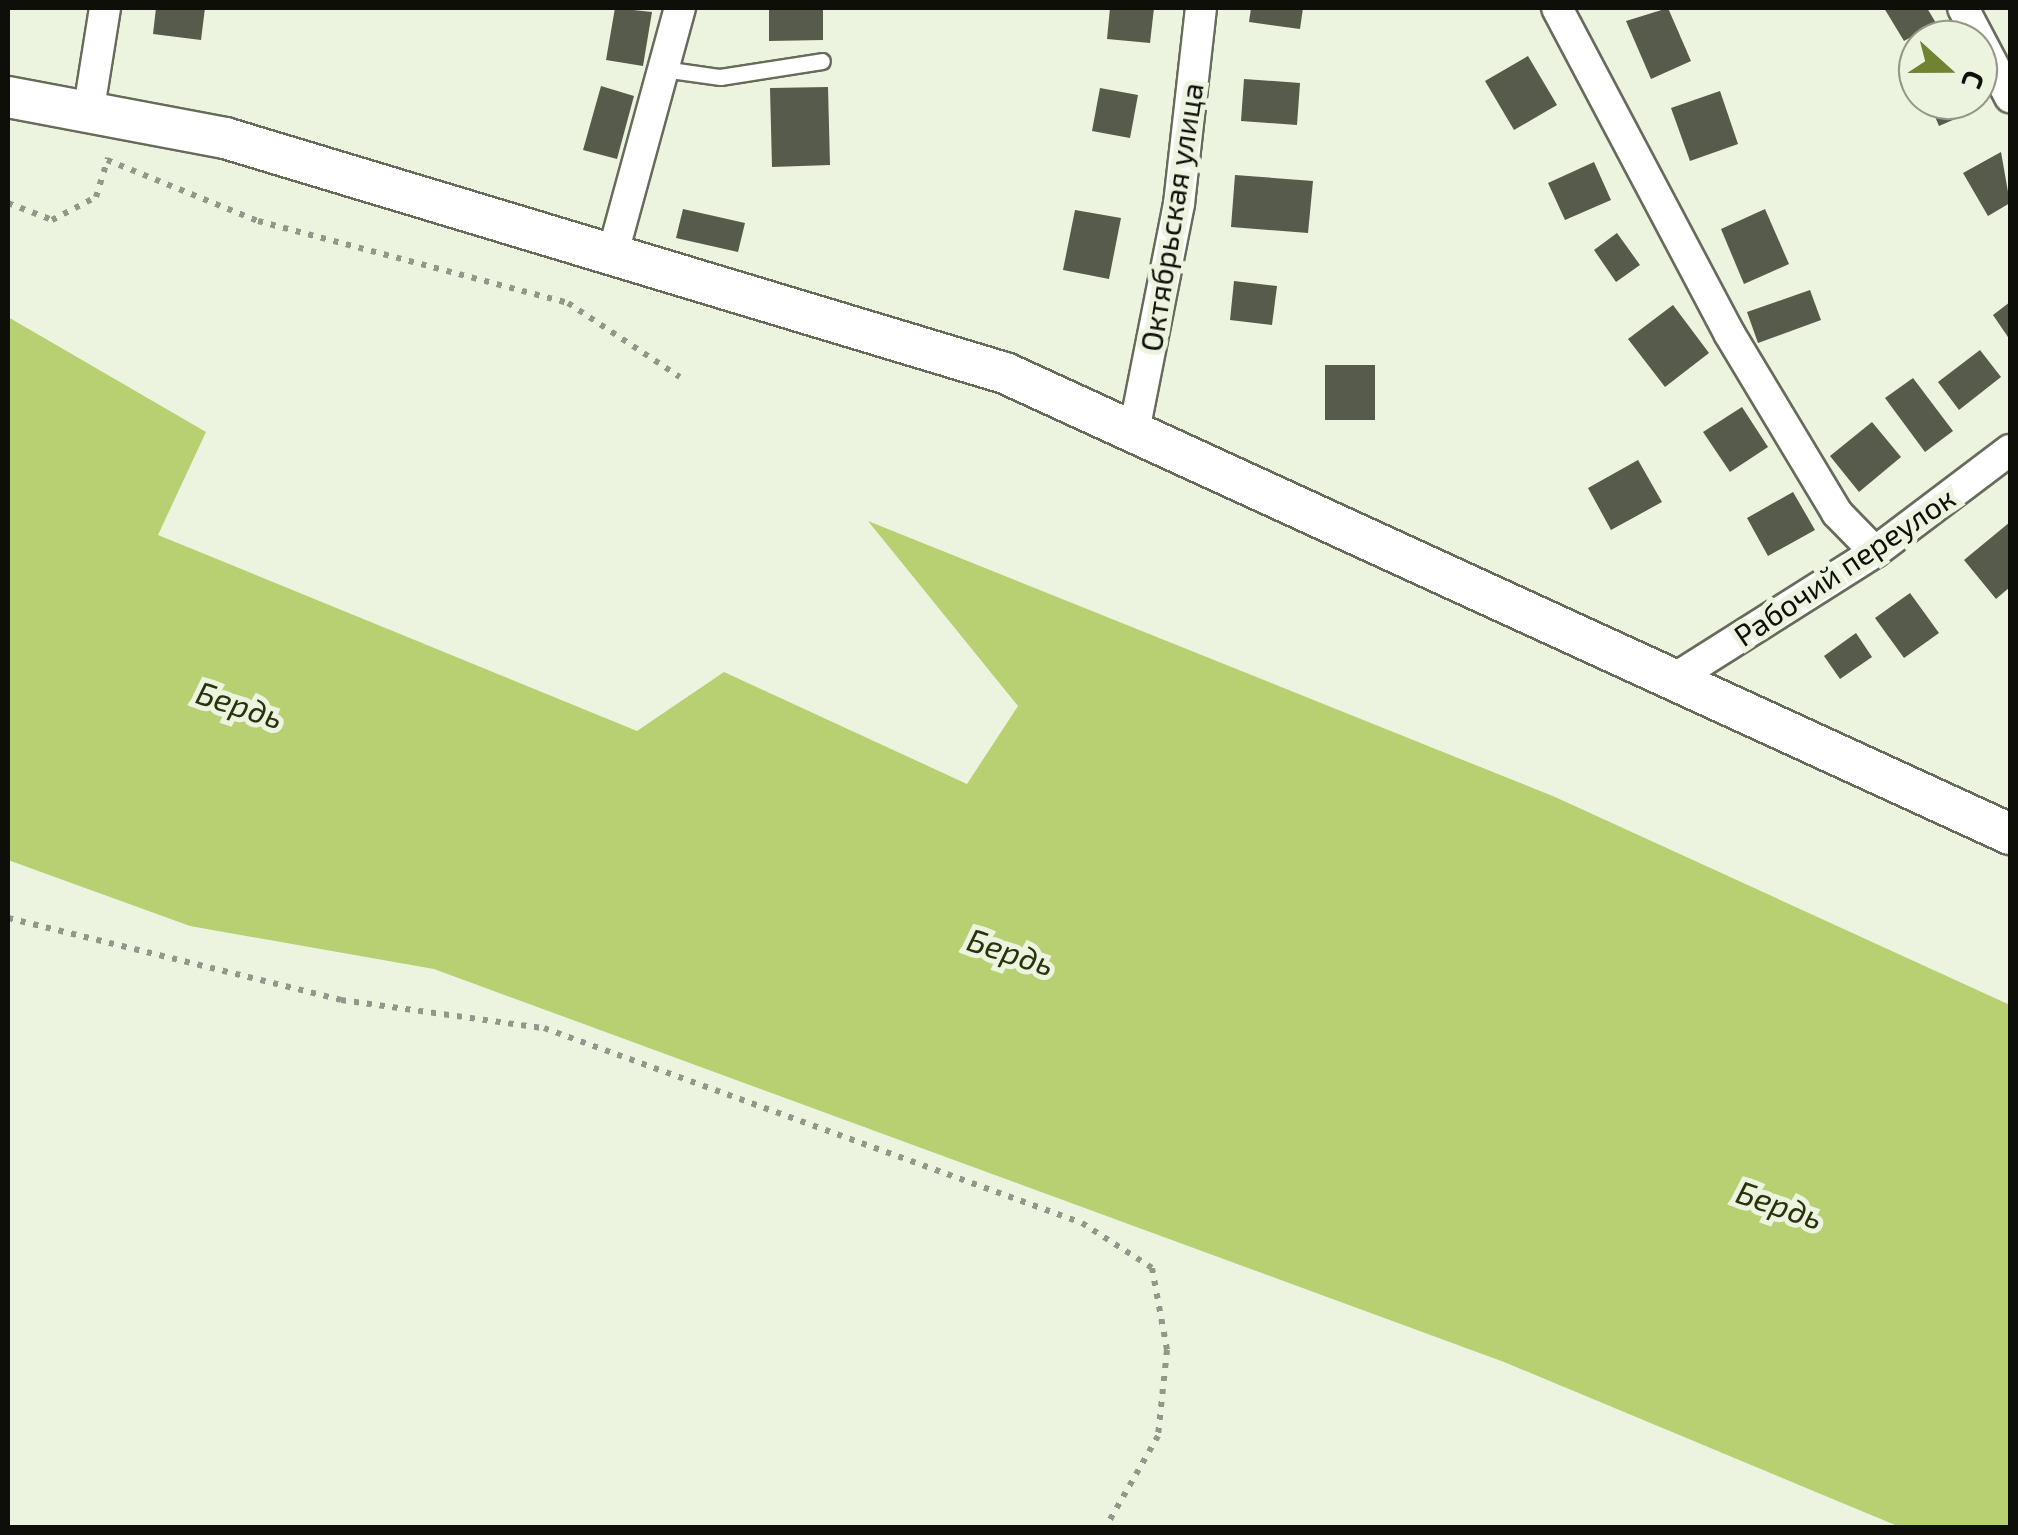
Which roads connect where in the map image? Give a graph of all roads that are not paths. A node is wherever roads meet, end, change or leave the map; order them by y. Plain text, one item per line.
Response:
1 (105, 8) edge
2 (680, 8) edge
3 (1201, 8) edge
4 (1557, 8) edge
5 (1963, 8) edge
6 (822, 61) dead end
7 (664, 69) junction
8 (8, 97) edge
9 (2010, 97) edge
10 (89, 108) junction
11 (614, 249) junction
12 (1135, 426) junction
13 (2010, 450) edge
14 (1875, 552) junction
15 (1674, 679) junction
16 (2010, 834) edge

1 - 10 street
2 - 7 street
3 - 12 street, Октябрьская улица
4 - 14 street
5 - 9 street
6 - 7 lane
7 - 11 street
8 - 10 street
10 - 11 street
11 - 12 street
12 - 15 street
13 - 14 street, Рабочий переулок
14 - 15 street, Рабочий переулок
15 - 16 street

